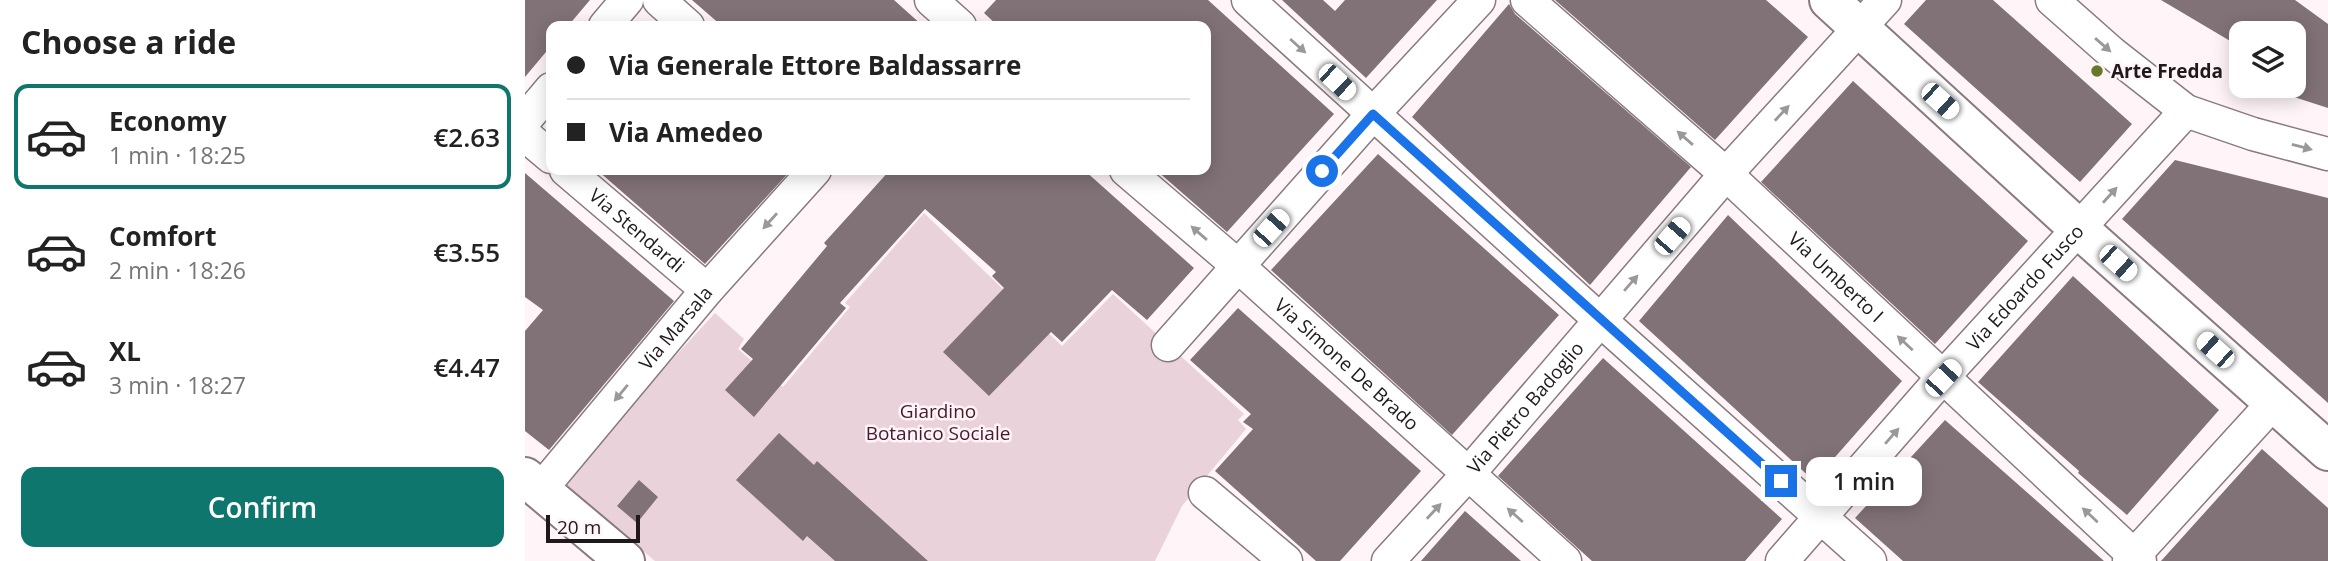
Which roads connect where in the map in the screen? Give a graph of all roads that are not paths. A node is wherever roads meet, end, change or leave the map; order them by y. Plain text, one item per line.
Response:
1 (627, 0) edge
2 (659, 0) edge
3 (1248, 0) edge
4 (1479, 0) edge
5 (1527, 0) edge
6 (1829, 0) edge
7 (2052, 0) edge
8 (1873, 14) edge
9 (609, 21) edge
10 (682, 21) edge
11 (546, 95) edge
12 (2186, 111) junction
13 (1373, 114) junction
14 (525, 120) edge
15 (525, 135) edge
16 (546, 154) edge
17 (2328, 154) edge
18 (1726, 174) junction
19 (572, 175) edge
20 (810, 175) edge
21 (1132, 175) edge
22 (2079, 229) junction
23 (1237, 265) junction
24 (707, 290) junction
25 (1599, 319) junction
26 (1168, 345) dead end
27 (1943, 378) junction
28 (2274, 402) junction
29 (2328, 451) edge
30 (1469, 473) junction
31 (533, 483) edge
32 (1205, 493) dead end
33 (1822, 517) junction
34 (2134, 559) edge
35 (625, 561) edge
36 (1286, 561) edge
37 (1388, 561) edge
38 (1565, 561) edge
39 (1782, 561) edge
40 (1870, 561) edge

1 - 9 street
2 - 10 street
3 -> 13 street
4 - 13 street
18 -> 5 street, Via Umberto I
6 - 8 street
7 -> 12 street
18 -> 8 street, Via Pietro Badoglio
8 - 22 street
11 - 14 street
12 -> 17 street
22 -> 12 street, Via Edoardo Fusco
13 - 23 street
13 - 25 street
15 - 16 street
25 -> 18 street, Via Pietro Badoglio
27 -> 18 street, Via Umberto I
19 - 24 street, Via Stendardi
20 -> 24 street, Via Marsala
23 -> 21 street, Via Simone De Brado
22 - 27 street, Via Edoardo Fusco
22 - 28 street
23 - 26 street
23 - 30 street, Via Simone De Brado
24 -> 31 street, Via Marsala
25 - 30 street, Via Pietro Badoglio
25 - 33 street
33 -> 27 street, Via Edoardo Fusco
34 -> 27 street, Via Umberto I
28 - 29 street
28 - 34 street
37 -> 30 street, Via Pietro Badoglio
38 -> 30 street, Via Simone De Brado
31 - 35 street
32 - 36 street
33 - 39 street, Via Edoardo Fusco
33 - 40 street

